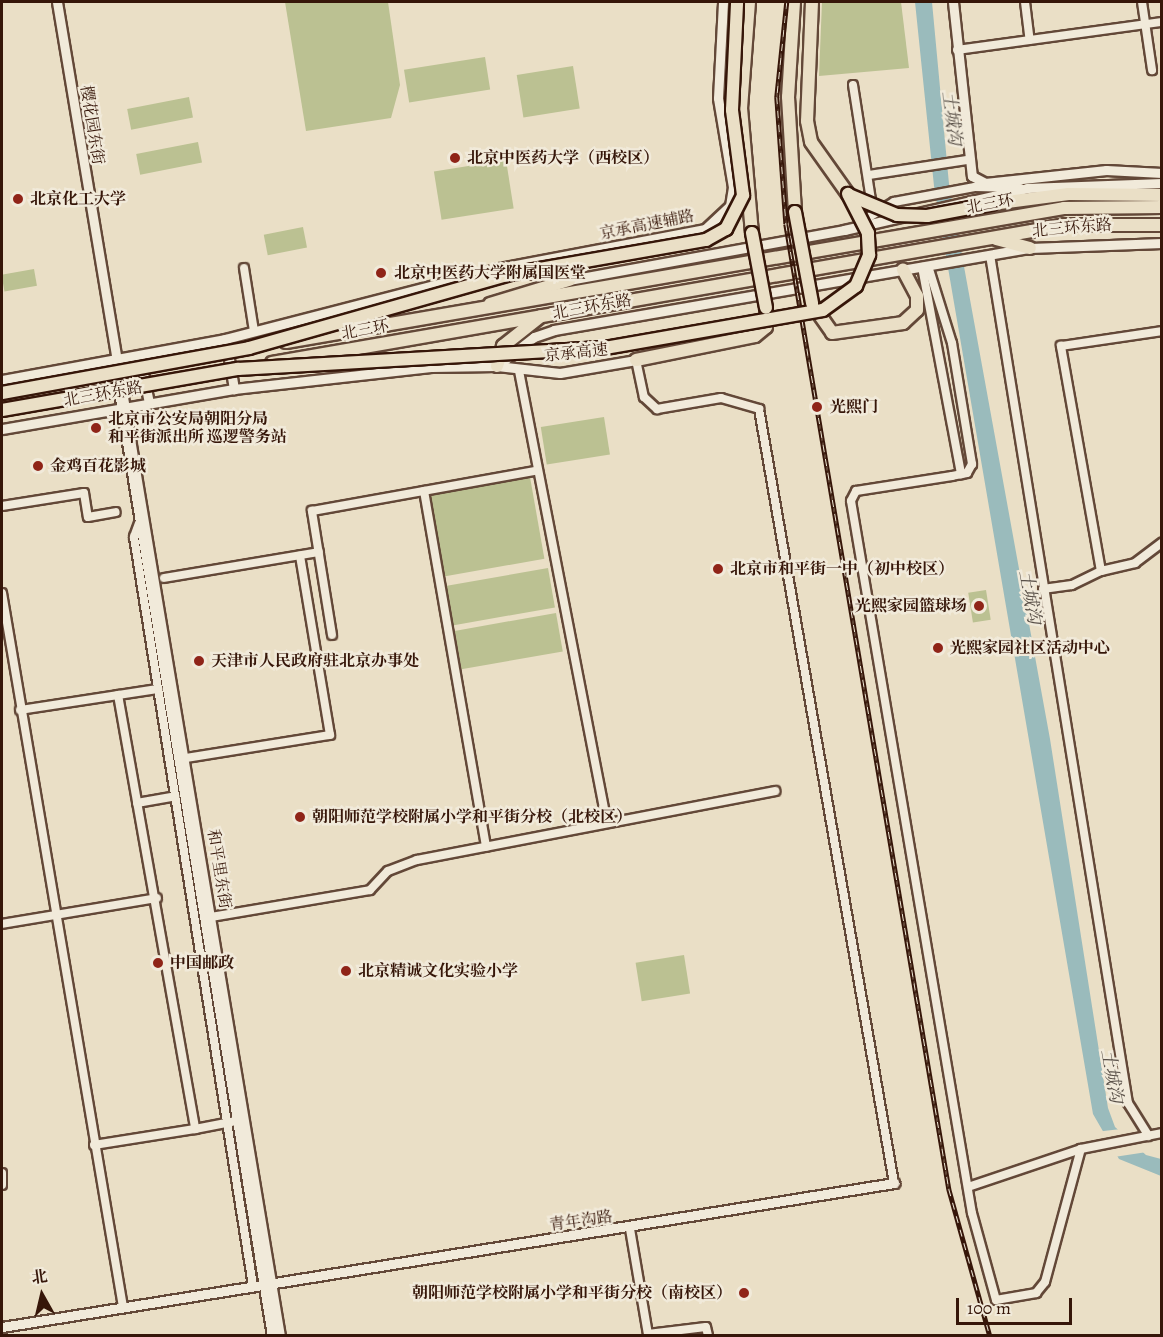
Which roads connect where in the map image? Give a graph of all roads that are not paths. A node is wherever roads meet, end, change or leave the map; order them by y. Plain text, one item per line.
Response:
1 (57, 2) edge
2 (723, 2) edge
3 (737, 2) edge
4 (749, 2) edge
5 (794, 2) edge
6 (812, 2) edge
7 (953, 2) edge
8 (1025, 2) edge
9 (1142, 2) edge
10 (1161, 22) edge
11 (1145, 25) junction
12 (1030, 40) junction
13 (957, 50) junction
14 (1152, 70) dead end
15 (853, 85) dead end
16 (966, 160) junction
17 (1161, 173) edge
18 (869, 175) junction
19 (1161, 183) edge
20 (1027, 188) junction
21 (848, 194) junction
22 (1161, 195) edge
23 (1161, 207) edge
24 (869, 219) junction
25 (1161, 225) edge
26 (844, 230) junction
27 (992, 238) junction
28 (1161, 243) edge
29 (1030, 248) junction
30 (986, 256) junction
31 (929, 266) junction
32 (244, 268) dead end
33 (500, 268) junction
34 (903, 270) junction
35 (568, 280) junction
36 (475, 311) junction
37 (542, 315) junction
38 (1161, 331) edge
39 (254, 332) junction
40 (225, 339) junction
41 (249, 348) junction
42 (140, 355) junction
43 (515, 357) junction
44 (116, 359) junction
45 (636, 360) junction
46 (497, 366) junction
47 (238, 369) junction
48 (519, 371) junction
49 (2, 380) edge
50 (234, 388) junction
51 (2, 393) edge
52 (149, 403) junction
53 (124, 407) junction
54 (2, 410) edge
55 (2, 429) edge
56 (535, 471) junction
57 (961, 474) junction
58 (424, 491) junction
59 (2, 506) edge
60 (116, 512) dead end
61 (139, 523) junction
62 (1161, 543) edge
63 (319, 552) junction
64 (300, 555) junction
65 (1101, 571) junction
66 (165, 578) dead end
67 (1043, 589) junction
68 (2, 593) edge
69 (332, 635) dead end
70 (158, 689) junction
71 (118, 695) junction
72 (20, 710) junction
73 (186, 758) junction
74 (775, 791) dead end
75 (175, 796) junction
76 (137, 803) junction
77 (607, 823) junction
78 (486, 847) junction
79 (157, 898) junction
80 (53, 916) junction
81 (211, 917) junction
82 (2, 924) edge
83 (232, 1122) junction
84 (195, 1129) junction
85 (1161, 1133) edge
86 (1146, 1138) junction
87 (94, 1145) junction
88 (1082, 1149) junction
89 (2, 1173) edge
90 (894, 1182) joint
91 (2, 1185) edge
92 (971, 1186) junction
93 (630, 1229) junction
94 (268, 1283) junction
95 (253, 1286) junction
96 (123, 1307) junction
97 (2, 1327) edge
98 (272, 1335) edge
99 (280, 1335) edge
100 (708, 1335) edge

1 - 44 street, 樱花园东街
2 - 33 street, 京承高速辅路
3 - 41 highway, bridge
4 - 45 highway, bridge
5 - 34 highway, bridge
6 - 21 highway
7 - 13 street
8 - 12 street
9 - 11 street
10 - 11 street
11 - 12 street
11 - 14 street
12 - 13 street
13 - 16 street
15 - 18 street
16 - 17 street
16 - 18 street
18 - 24 street
19 - 20 street, 北三环东路
20 - 24 street
20 - 26 street, 北三环东路
21 - 22 highway, bridge
21 - 47 highway, bridge
23 - 36 highway, 北三环
24 - 26 street
25 - 27 highway, 北三环
26 - 35 street, 北三环东路
27 - 29 highway
27 - 37 highway, 北三环
28 - 29 street, 北三环东路
29 - 30 street, 北三环东路
30 - 31 street, 北三环东路
30 - 67 street
31 - 34 street, 北三环东路
31 - 57 street
31 - 57 street
32 - 39 street
33 - 35 street, 北三环东路
33 - 39 street, 北三环东路
34 - 43 street, 北三环东路
35 - 36 highway
36 - 41 highway, 北三环
37 - 46 highway
37 - 47 highway, 北三环
38 - 65 street
39 - 40 street, 北三环东路
40 - 42 street, 北三环东路
40 - 50 street
41 - 51 highway, 北三环, bridge
42 - 44 street, 北三环东路
42 - 52 street
43 - 46 street, 北三环东路
43 - 48 street
44 - 49 street, 北三环东路
44 - 53 street, 樱花园东街
45 - 48 street, 京承高速
45 - 90 street
46 - 48 street, 京承高速
46 - 50 street, 北三环东路
47 - 54 highway, 北三环, bridge
48 - 56 street
50 - 52 street, 北三环东路
52 - 53 street, 北三环东路
53 - 55 street, 北三环东路
53 - 61 street, 和平里东街
53 - 73 street, 和平里东街
56 - 58 street
56 - 77 street
57 - 92 street
58 - 63 street
58 - 78 street
59 - 60 street
61 - 70 street
61 - 83 street, 和平里东街
62 - 65 street
63 - 64 street
63 - 69 street
64 - 66 street
64 - 73 street
65 - 67 street
67 - 86 street
68 - 72 street
70 - 71 street
70 - 75 street
71 - 72 street
71 - 76 street
72 - 80 street
73 - 81 street, 和平里东街
74 - 77 street
75 - 76 street
75 - 83 street
76 - 79 street
77 - 78 street
78 - 81 street
79 - 80 street
79 - 84 street
80 - 82 street
80 - 87 street
81 - 94 street, 和平里东街
83 - 84 street
83 - 94 street, 和平里东街
83 - 95 street
84 - 87 street
85 - 86 street
86 - 88 street
87 - 96 street
88 - 92 street
88 - 92 street
89 - 91 street
90 - 93 street, 青年沟路
93 - 94 street, 青年沟路
93 - 100 street
94 - 95 street, 青年沟路
94 - 98 street, 和平里东街
94 - 99 street, 和平里东街
95 - 96 street, 青年沟路
96 - 97 street, 青年沟路

